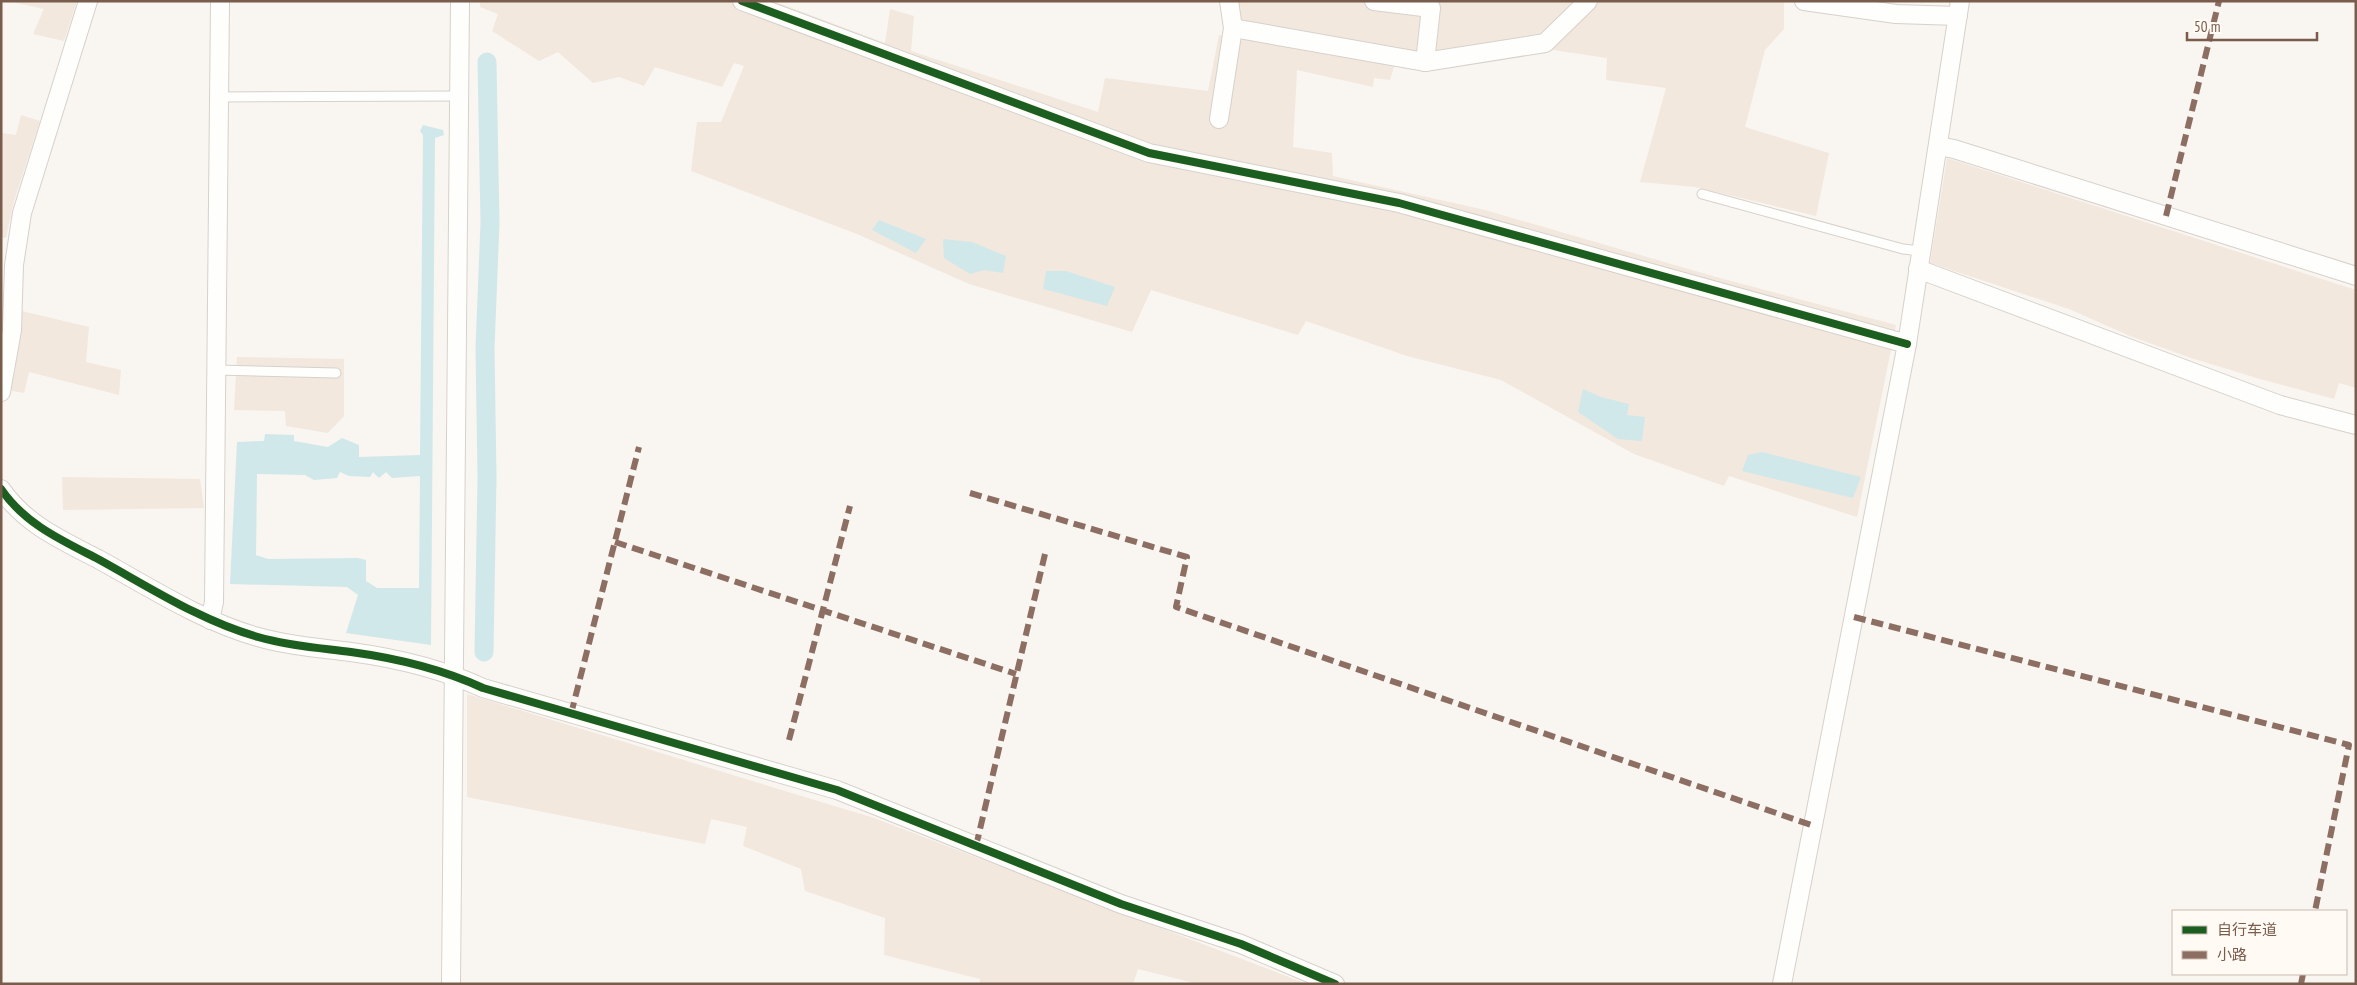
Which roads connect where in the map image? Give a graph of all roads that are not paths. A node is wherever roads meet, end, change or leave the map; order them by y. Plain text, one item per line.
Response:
1 (88, 1) edge
2 (220, 1) edge
3 (460, 1) edge
4 (742, 1) edge
5 (1229, 1) edge
6 (1374, 1) edge
7 (1588, 1) edge
8 (1804, 1) edge
9 (1959, 8) edge
10 (1233, 28) junction
11 (1425, 62) junction
12 (219, 96) junction
13 (459, 96) junction
14 (1220, 118) dead end
15 (1938, 146) junction
16 (1702, 194) dead end
17 (1921, 251) junction
18 (1918, 269) junction
19 (2356, 276) edge
20 (1907, 344) junction
21 (216, 370) junction
22 (336, 373) dead end
23 (1, 392) edge
24 (2356, 425) edge
25 (1, 489) edge
26 (210, 620) junction
27 (454, 674) junction
28 (451, 984) edge
29 (1335, 984) edge
30 (1782, 984) edge

1 - 23 street
2 - 12 street
3 - 13 street
4 - 20 street
5 - 10 street
6 - 11 street
7 - 11 street
8 - 9 street
9 - 15 street
10 - 11 street
10 - 14 street
12 - 13 lane
12 - 21 street
13 - 27 street
15 - 17 street
15 - 19 street
16 - 17 lane
17 - 18 street
18 - 20 street
18 - 24 street
20 - 30 street
21 - 22 lane
21 - 26 street
25 - 26 street
26 - 27 street
27 - 28 street
27 - 29 street

